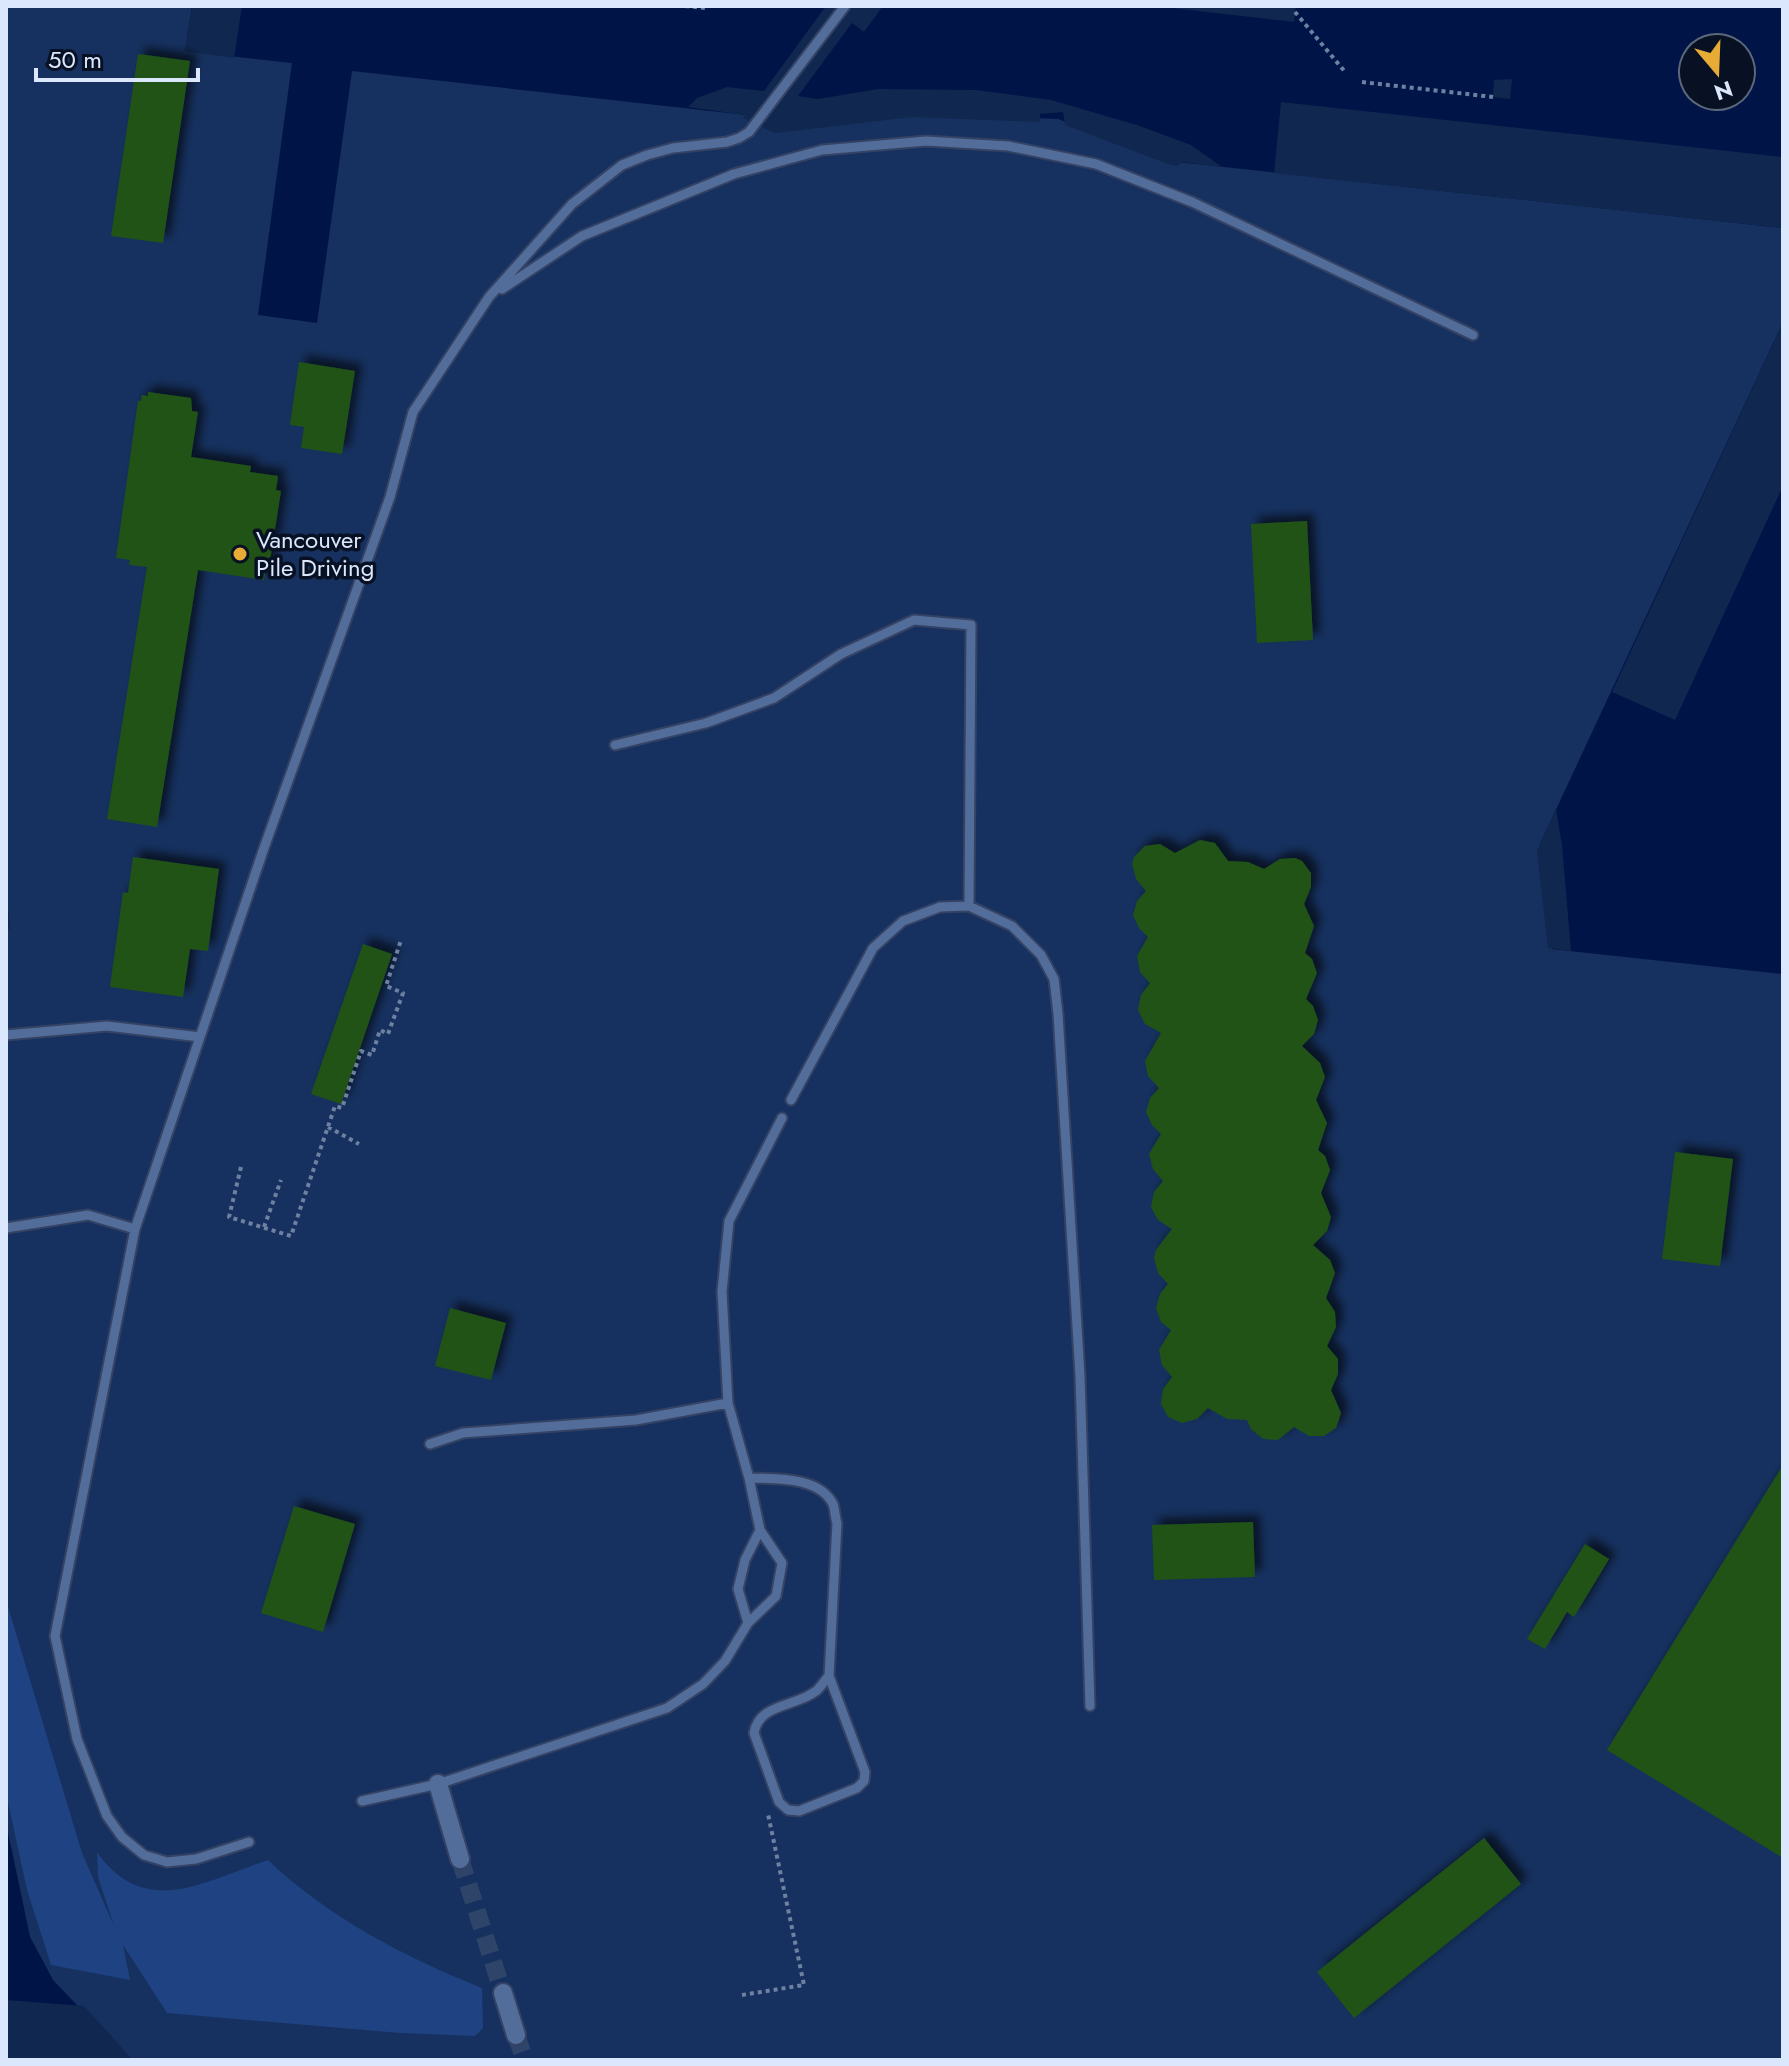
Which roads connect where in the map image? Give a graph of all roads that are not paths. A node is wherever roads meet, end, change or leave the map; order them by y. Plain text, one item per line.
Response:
1 (845, 6) edge
2 (489, 297) junction
3 (1473, 335) dead end
4 (615, 745) dead end
5 (969, 906) junction
6 (6, 1035) edge
7 (200, 1037) junction
8 (791, 1100) dead end
9 (782, 1118) dead end
10 (6, 1228) edge
11 (135, 1229) junction
12 (728, 1403) junction
13 (430, 1444) dead end
14 (749, 1478) junction
15 (760, 1530) junction
16 (748, 1623) junction
17 (829, 1676) junction
18 (1090, 1706) dead end
19 (438, 1784) junction
20 (362, 1801) dead end
21 (249, 1842) dead end
22 (460, 1859) tunnel mouth
23 (503, 1993) tunnel mouth
24 (516, 2035) tunnel mouth

1 - 2 lane
2 - 3 lane
2 - 7 lane
4 - 5 lane
5 - 8 lane
5 - 18 lane
6 - 7 lane
7 - 11 lane
9 - 12 lane
10 - 11 lane
11 - 21 lane
12 - 13 lane
12 - 14 lane
14 - 15 lane
14 - 17 lane
15 - 16 lane
15 - 16 lane
16 - 19 lane
17 - 17 lane
19 - 20 lane
19 - 22 street
23 - 24 street

